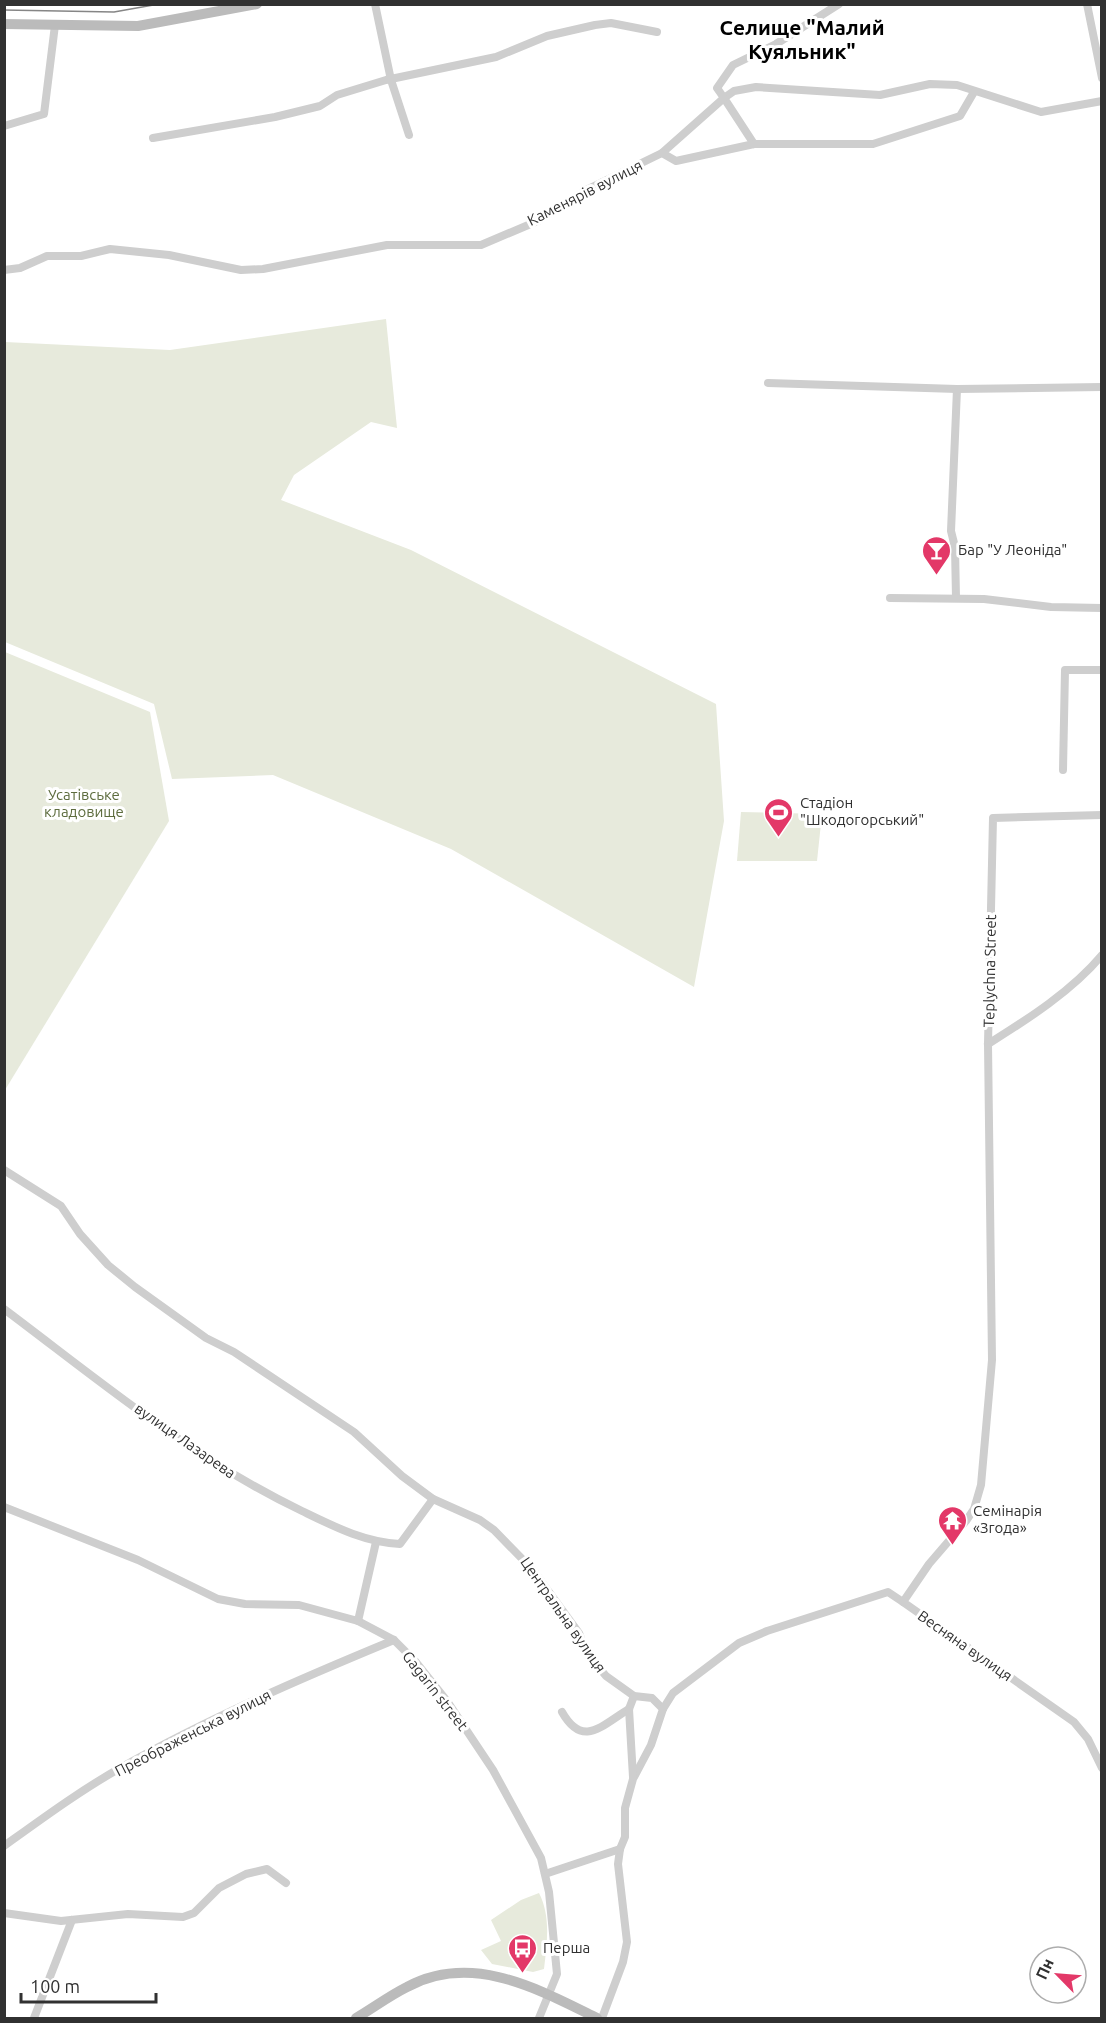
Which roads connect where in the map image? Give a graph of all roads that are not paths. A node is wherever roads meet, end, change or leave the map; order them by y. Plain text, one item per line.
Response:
1 (257, 4) edge
2 (375, 4) edge
3 (839, 4) edge
4 (1087, 4) edge
5 (4, 24) edge
6 (55, 25) junction
7 (657, 32) dead end
8 (1101, 78) edge
9 (391, 80) junction
10 (974, 92) junction
11 (724, 98) junction
12 (1101, 100) edge
13 (4, 126) edge
14 (409, 135) dead end
15 (153, 138) dead end
16 (754, 144) junction
17 (662, 153) junction
18 (4, 270) edge
19 (768, 383) dead end
20 (1101, 387) edge
21 (957, 389) junction
22 (890, 598) dead end
23 (956, 598) junction
24 (1101, 608) edge
25 (1101, 670) edge
26 (1063, 770) dead end
27 (1101, 815) edge
28 (1101, 955) edge
29 (988, 1044) junction
30 (4, 1170) edge
31 (4, 1309) edge
32 (992, 1337) joint
33 (433, 1500) junction
34 (4, 1507) edge
35 (376, 1542) junction
36 (903, 1602) junction
37 (358, 1621) junction
38 (394, 1640) junction
39 (673, 1693) junction
40 (634, 1696) junction
41 (652, 1698) junction
42 (629, 1708) junction
43 (663, 1709) junction
44 (562, 1712) dead end
45 (1101, 1768) edge
46 (633, 1779) junction
47 (4, 1846) edge
48 (620, 1849) junction
49 (545, 1874) junction
50 (286, 1883) dead end
51 (4, 1913) edge
52 (72, 1920) junction
53 (549, 1995) junction
54 (34, 2019) edge
55 (356, 2019) edge
56 (539, 2019) edge
57 (597, 2019) edge
58 (602, 2019) edge

1 - 6 main road
2 - 9 street
3 - 11 street
4 - 8 street
5 - 6 main road
6 - 13 street
7 - 9 street
9 - 14 street
9 - 15 street
10 - 11 street
10 - 12 street
10 - 16 street
11 - 16 street
11 - 17 street, Каменярів вулиця
16 - 17 street
17 - 18 street, Каменярів вулиця
19 - 21 street
20 - 21 street
21 - 23 street
22 - 23 street
23 - 24 street
25 - 26 street
27 - 29 street, Teplychna Street
28 - 29 street
29 - 32 street, Teplychna Street
30 - 33 street, Центральна вулиця
31 - 35 street, вулиця Лазарева
32 - 36 street, Весняна вулиця
33 - 35 street, вулиця Лазарева
33 - 40 street, Центральна вулиця
34 - 37 street, Gagarin street
35 - 37 street
36 - 39 street
36 - 45 street, Весняна вулиця
37 - 38 street, Gagarin street
38 - 47 street, Преображенська вулиця
38 - 49 street, Gagarin street
39 - 41 street, Центральна вулиця
39 - 43 street
40 - 41 street, Центральна вулиця
40 - 42 street
41 - 43 street
42 - 44 street
42 - 46 street
43 - 46 street
46 - 48 street
48 - 49 street
48 - 58 street
49 - 53 street, Gagarin street
50 - 52 street
51 - 52 street
52 - 54 street
53 - 55 main road
53 - 56 street, Gagarin street
53 - 57 main road

